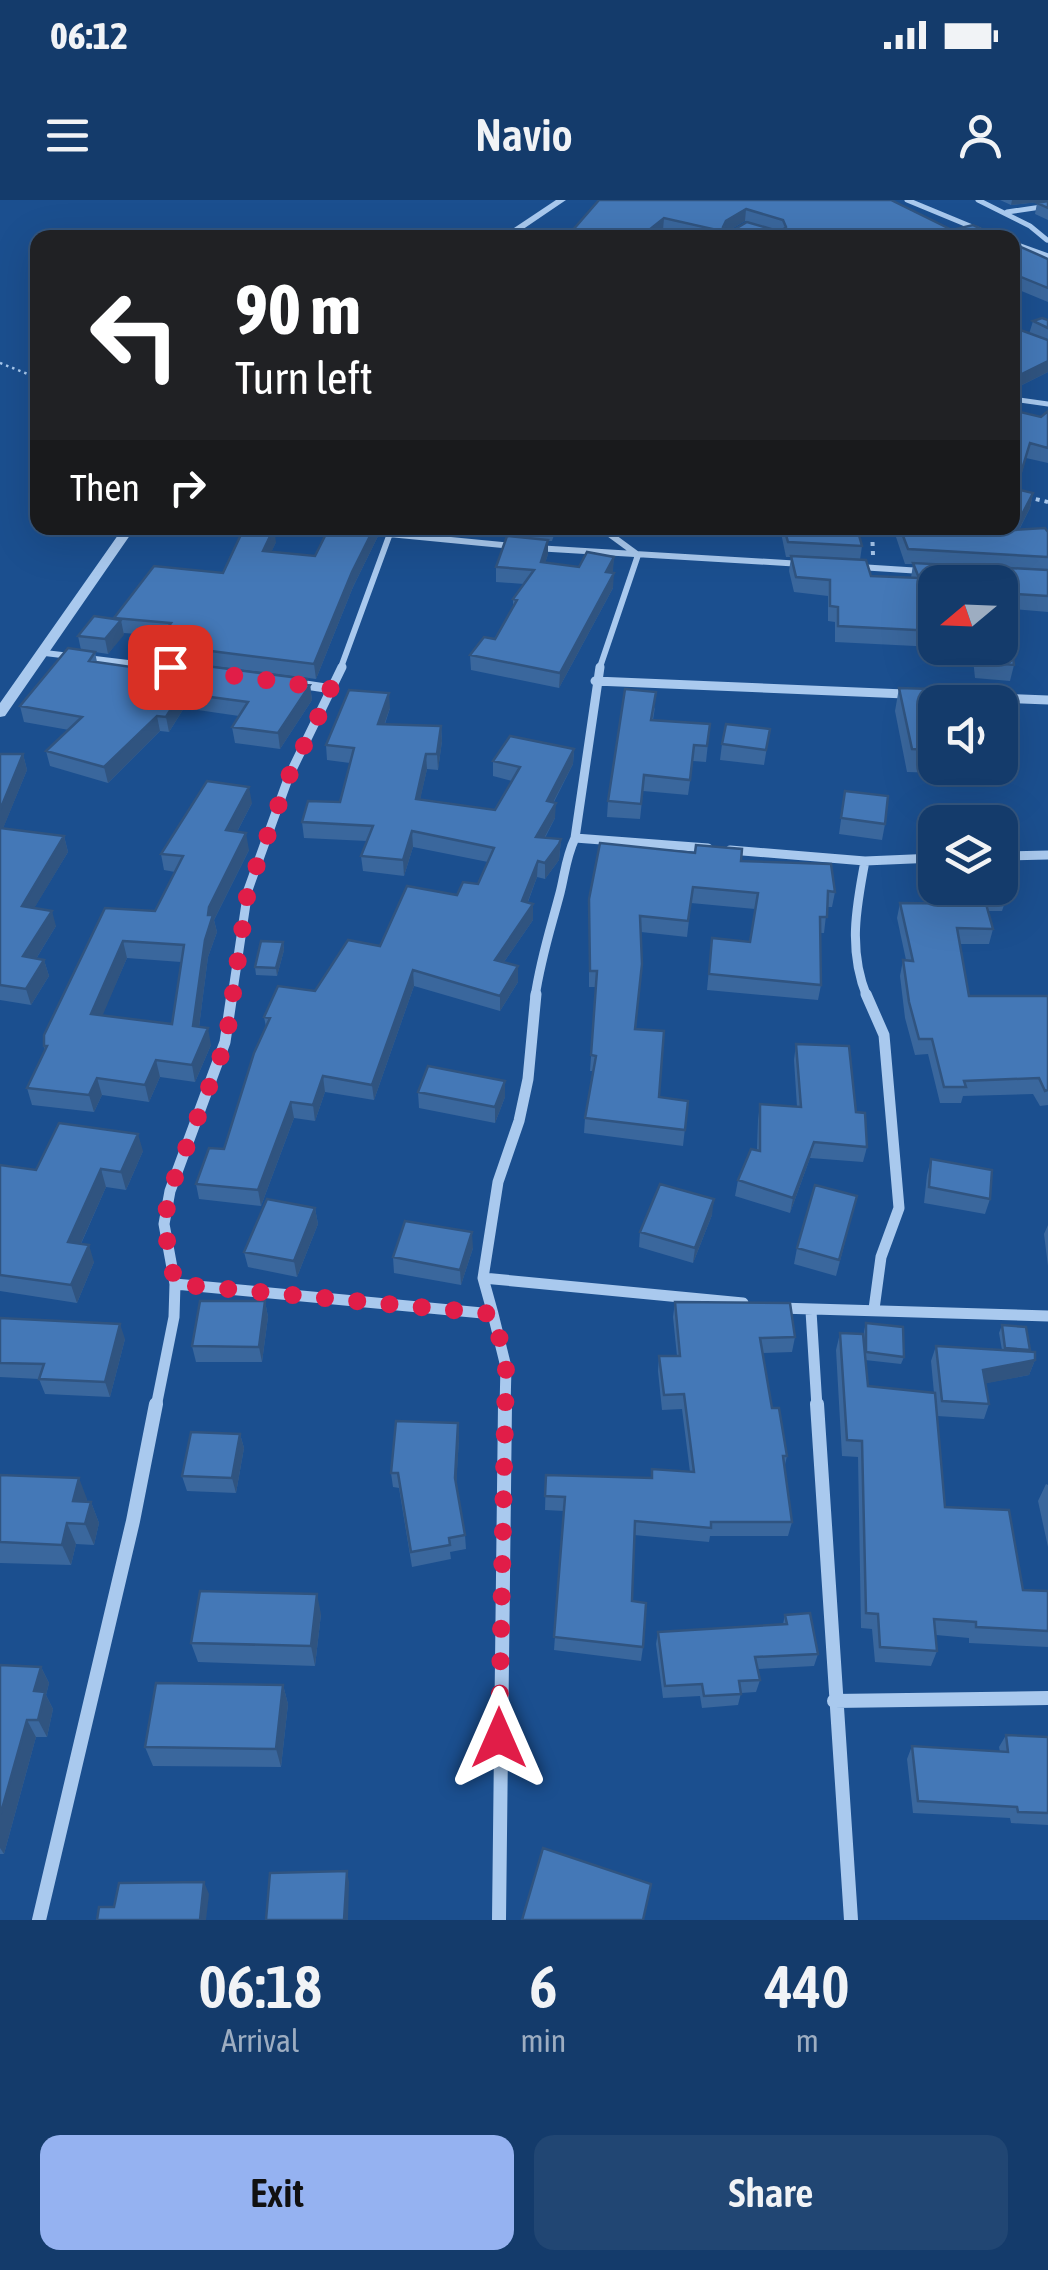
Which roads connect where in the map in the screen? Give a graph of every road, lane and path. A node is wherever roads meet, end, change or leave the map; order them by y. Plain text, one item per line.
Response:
1 (562, 200) edge
2 (908, 200) edge
3 (978, 200) edge
4 (1048, 206) edge
5 (1006, 212) junction
6 (515, 230) edge
7 (981, 230) edge
8 (1020, 240) edge
9 (1048, 240) edge
10 (1020, 244) edge
11 (1048, 256) edge
12 (0, 363) edge
13 (30, 375) edge
14 (1020, 399) edge
15 (1048, 404) edge
16 (1024, 496) edge
17 (1048, 502) edge
18 (125, 535) edge
19 (389, 535) edge
20 (431, 535) edge
21 (610, 535) edge
22 (872, 535) edge
23 (638, 555) junction
24 (814, 565) edge
25 (854, 567) edge
26 (874, 568) junction
27 (918, 571) edge
28 (45, 653) junction
29 (161, 666) edge
30 (282, 681) edge
31 (596, 682) junction
32 (332, 689) junction
33 (1048, 700) edge
34 (0, 713) edge
35 (575, 838) junction
36 (1048, 855) edge
37 (1018, 856) edge
38 (918, 859) edge
39 (865, 861) junction
40 (482, 1278) junction
41 (175, 1284) junction
42 (874, 1308) junction
43 (811, 1311) junction
44 (494, 1314) junction
45 (1048, 1316) edge
46 (1048, 1698) edge
47 (834, 1701) junction
48 (39, 1920) edge
49 (498, 1920) edge
50 (852, 1920) edge

1 - 6 street
2 - 7 street
3 - 5 street
4 - 5 street
5 - 9 street
8 - 9 street
10 - 11 street
12 - 13 path
14 - 15 street
16 - 17 path
18 - 28 street
19 - 32 street
20 - 23 street
21 - 23 street
22 - 26 path
23 - 24 street
23 - 31 street
25 - 26 street
26 - 27 street
28 - 29 street
28 - 34 street
30 - 32 street
31 - 33 street
31 - 35 street
32 - 41 street
35 - 39 street
35 - 40 street
36 - 37 street
38 - 39 street
39 - 42 street
40 - 43 street
40 - 44 street
41 - 44 street
41 - 48 street
42 - 43 street
42 - 45 street
43 - 47 street
44 - 49 street
46 - 47 street
47 - 50 street

